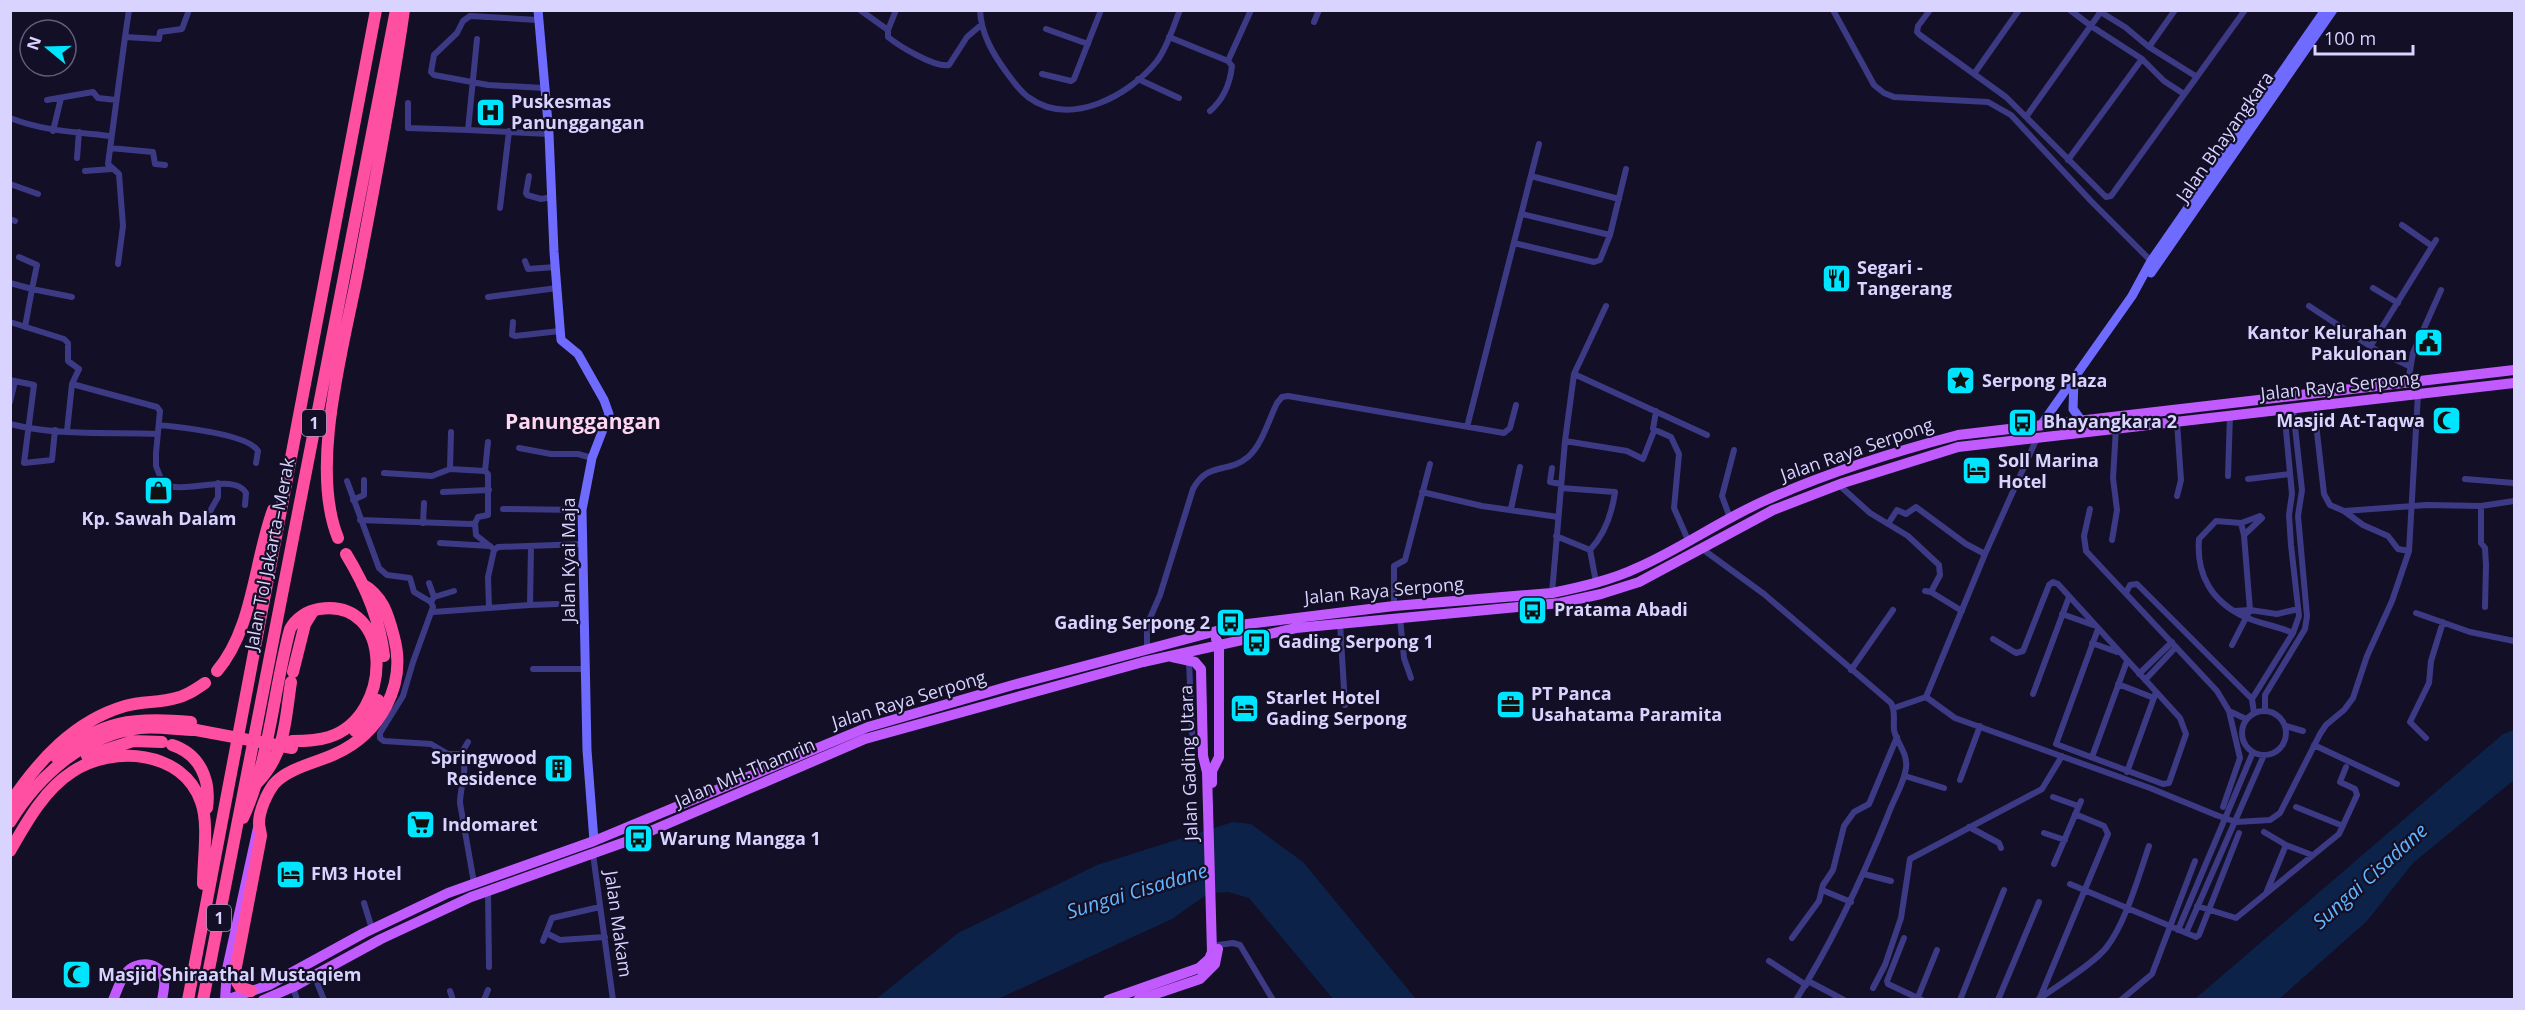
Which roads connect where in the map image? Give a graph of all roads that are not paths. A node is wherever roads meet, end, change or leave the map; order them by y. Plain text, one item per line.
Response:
1 (129, 10) edge
2 (189, 10) edge
3 (376, 10) edge
4 (396, 10) edge
5 (404, 10) edge
6 (860, 10) edge
7 (896, 10) edge
8 (980, 10) edge
9 (1101, 10) edge
10 (1180, 10) edge
11 (1251, 10) edge
12 (1319, 10) edge
13 (1833, 10) edge
14 (1930, 10) edge
15 (2019, 10) edge
16 (2070, 10) edge
17 (2175, 10) edge
18 (2245, 10) edge
19 (2325, 10) edge
20 (2333, 10) edge
21 (2100, 11) edge
22 (538, 15) edge
23 (1314, 22) dead end
24 (981, 25) junction
25 (2091, 26) junction
26 (1046, 29) dead end
27 (888, 30) junction
28 (125, 37) junction
29 (1170, 37) junction
30 (477, 39) dead end
31 (1088, 44) junction
32 (2149, 47) junction
33 (2142, 59) junction
34 (1228, 61) junction
35 (1041, 74) dead end
36 (1974, 74) junction
37 (2197, 77) junction
38 (1138, 79) junction
39 (474, 82) junction
40 (544, 88) junction
41 (2184, 94) junction
42 (61, 98) junction
43 (1179, 98) dead end
44 (47, 99) dead end
45 (116, 100) junction
46 (408, 103) dead end
47 (1210, 111) dead end
48 (2026, 117) junction
49 (10, 118) edge
50 (53, 130) junction
51 (468, 130) junction
52 (509, 131) junction
53 (79, 132) junction
54 (549, 134) junction
55 (111, 136) junction
56 (1539, 144) dead end
57 (110, 148) junction
58 (77, 158) dead end
59 (2068, 160) junction
60 (165, 165) dead end
61 (112, 169) junction
62 (1626, 169) dead end
63 (85, 171) dead end
64 (529, 176) dead end
65 (1531, 176) junction
66 (10, 184) edge
67 (38, 194) dead end
68 (552, 197) junction
69 (1619, 199) junction
70 (500, 208) dead end
71 (1522, 214) junction
72 (2402, 225) dead end
73 (1610, 235) junction
74 (1514, 243) junction
75 (19, 257) dead end
76 (525, 261) dead end
77 (118, 264) dead end
78 (2154, 264) junction
79 (555, 267) junction
80 (10, 283) edge
81 (557, 288) junction
82 (2373, 288) dead end
83 (32, 289) junction
84 (2441, 290) dead end
85 (72, 297) dead end
86 (488, 297) dead end
87 (2398, 303) junction
88 (1606, 306) dead end
89 (2309, 306) dead end
90 (10, 322) edge
91 (513, 322) dead end
92 (25, 327) junction
93 (560, 332) junction
94 (2370, 347) junction
95 (2409, 366) junction
96 (2514, 370) edge
97 (1574, 374) junction
98 (2074, 378) junction
99 (13, 381) edge
100 (2408, 382) junction
101 (72, 384) junction
102 (2514, 384) edge
103 (2418, 394) junction
104 (10, 402) edge
105 (1516, 405) dead end
106 (2314, 406) junction
107 (2289, 409) junction
108 (1656, 411) junction
109 (2230, 416) junction
110 (2081, 420) junction
111 (2177, 422) junction
112 (10, 424) edge
113 (159, 424) junction
114 (2041, 425) junction
115 (1467, 427) junction
116 (27, 428) junction
117 (2116, 428) junction
118 (55, 430) junction
119 (67, 431) junction
120 (1654, 431) junction
121 (2286, 431) junction
122 (2293, 431) junction
123 (451, 432) dead end
124 (157, 434) junction
125 (1707, 435) dead end
126 (2037, 438) junction
127 (1565, 441) junction
128 (488, 442) dead end
129 (519, 448) dead end
130 (1734, 450) dead end
131 (592, 458) junction
132 (256, 463) dead end
133 (1430, 464) dead end
134 (1520, 467) dead end
135 (1552, 468) dead end
136 (450, 469) junction
137 (485, 471) junction
138 (287, 473) junction
139 (384, 473) dead end
140 (2290, 474) junction
141 (2228, 476) dead end
142 (1822, 478) junction
143 (2248, 479) dead end
144 (2465, 479) dead end
145 (364, 480) dead end
146 (347, 481) dead end
147 (218, 483) junction
148 (2514, 483) edge
149 (1839, 485) junction
150 (1561, 486) junction
151 (489, 490) junction
152 (1826, 490) junction
153 (443, 492) dead end
154 (1422, 492) junction
155 (2177, 496) dead end
156 (353, 500) junction
157 (2514, 501) edge
158 (424, 503) dead end
159 (2291, 504) junction
160 (244, 505) dead end
161 (2481, 506) junction
162 (2299, 507) junction
163 (2410, 508) junction
164 (503, 509) dead end
165 (1511, 509) junction
166 (2090, 509) dead end
167 (582, 510) junction
168 (2344, 511) junction
169 (208, 516) dead end
170 (1558, 517) junction
171 (1730, 518) junction
172 (360, 520) junction
173 (475, 522) junction
174 (423, 523) junction
175 (2241, 523) junction
176 (1888, 524) junction
177 (2244, 534) junction
178 (1556, 536) junction
179 (339, 538) dead end
180 (1688, 540) junction
181 (2112, 540) dead end
182 (440, 543) dead end
183 (583, 544) junction
184 (2291, 545) junction
185 (2299, 545) junction
186 (531, 546) junction
187 (492, 548) junction
188 (1701, 548) junction
189 (1590, 550) junction
190 (2409, 551) junction
191 (346, 554) dead end
192 (1984, 554) junction
193 (1596, 582) junction
194 (429, 583) dead end
195 (362, 584) junction
196 (454, 591) dead end
197 (1551, 593) junction
198 (2126, 593) junction
199 (2068, 597) junction
200 (433, 599) junction
201 (557, 604) dead end
202 (530, 605) junction
203 (1394, 606) junction
204 (2485, 607) dead end
205 (489, 608) junction
206 (2298, 609) junction
207 (314, 610) junction
208 (1893, 610) dead end
209 (2250, 610) junction
210 (1962, 611) junction
211 (2233, 611) junction
212 (434, 612) junction
213 (2416, 613) dead end
214 (2062, 614) junction
215 (2277, 614) junction
216 (1400, 618) junction
217 (2247, 618) junction
218 (2443, 622) junction
219 (1340, 623) junction
220 (2275, 625) junction
221 (2096, 627) junction
222 (2294, 633) junction
223 (1205, 634) junction
224 (1993, 639) dead end
225 (2514, 641) edge
226 (2092, 643) junction
227 (1219, 644) junction
228 (2174, 644) junction
229 (2232, 645) dead end
230 (1147, 649) junction
231 (1197, 650) joint
232 (2166, 653) junction
233 (2120, 654) junction
234 (1171, 657) junction
235 (2276, 660) junction
236 (1188, 661) junction
237 (2127, 661) junction
238 (2284, 665) junction
239 (533, 669) dead end
240 (587, 669) junction
241 (1851, 670) junction
242 (217, 671) dead end
243 (2139, 674) junction
244 (1412, 678) dead end
245 (2145, 680) junction
246 (205, 683) dead end
247 (2118, 684) junction
248 (2033, 694) dead end
249 (2155, 695) junction
250 (1926, 697) junction
251 (2252, 699) junction
252 (1345, 705) dead end
253 (1894, 708) junction
254 (2265, 710) junction
255 (2229, 711) junction
256 (2254, 713) junction
257 (2246, 720) junction
258 (1980, 726) junction
259 (2286, 726) junction
260 (196, 727) junction
261 (2304, 731) dead end
262 (1192, 733) dead end
263 (2242, 734) junction
264 (1897, 737) junction
265 (2426, 738) dead end
266 (2236, 740) junction
267 (468, 742) dead end
268 (292, 744) junction
269 (2314, 745) junction
270 (2253, 752) junction
271 (461, 754) junction
272 (2264, 755) junction
273 (2062, 756) junction
274 (2092, 757) junction
275 (2346, 767) dead end
276 (2127, 772) junction
277 (1905, 777) junction
278 (1960, 780) dead end
279 (2397, 783) dead end
280 (256, 784) junction
281 (1210, 784) junction
282 (1944, 788) dead end
283 (20, 790) junction
284 (2053, 797) dead end
285 (690, 802) junction
286 (2223, 807) dead end
287 (2296, 807) dead end
288 (694, 813) junction
289 (12, 814) edge
290 (2075, 814) junction
291 (259, 823) junction
292 (2343, 826) junction
293 (204, 827) junction
294 (1969, 827) junction
295 (2043, 832) dead end
296 (2239, 832) dead end
297 (2264, 832) dead end
298 (234, 836) junction
299 (2065, 840) junction
300 (594, 841) junction
301 (2286, 845) junction
302 (2149, 846) dead end
303 (2001, 848) dead end
304 (10, 851) edge
305 (592, 854) junction
306 (2312, 855) junction
307 (2195, 861) dead end
308 (2054, 864) dead end
309 (1864, 874) junction
310 (514, 876) junction
311 (1891, 880) dead end
312 (474, 884) junction
313 (2070, 884) dead end
314 (1822, 890) junction
315 (2004, 890) dead end
316 (2083, 890) junction
317 (488, 891) junction
318 (2266, 892) junction
319 (1851, 902) junction
320 (2039, 902) dead end
321 (364, 903) dead end
322 (2197, 906) junction
323 (600, 907) junction
324 (2127, 907) junction
325 (2209, 912) junction
326 (202, 916) junction
327 (2170, 926) junction
328 (372, 929) junction
329 (2178, 930) junction
330 (546, 933) junction
331 (2186, 933) junction
332 (605, 937) junction
333 (1792, 938) dead end
334 (1904, 938) dead end
335 (1216, 940) junction
336 (543, 941) dead end
337 (1937, 950) dead end
338 (1769, 961) dead end
339 (489, 967) dead end
340 (318, 972) junction
341 (288, 975) junction
342 (1193, 976) junction
343 (1807, 983) junction
344 (164, 987) junction
345 (293, 987) junction
346 (1874, 988) dead end
347 (488, 990) dead end
348 (450, 992) dead end
349 (247, 995) edge
350 (271, 996) edge
351 (1270, 998) edge
352 (1920, 998) edge
353 (113, 999) edge
354 (120, 999) edge
355 (162, 999) edge
356 (188, 999) edge
357 (203, 999) edge
358 (226, 999) edge
359 (296, 999) edge
360 (324, 999) edge
361 (453, 999) edge
362 (484, 999) edge
363 (613, 999) edge
364 (1108, 999) edge
365 (1138, 999) edge
366 (1796, 999) edge
367 (1844, 999) edge
368 (1959, 999) edge
369 (1998, 999) edge
370 (2039, 999) edge
371 (2121, 999) edge

1 - 28 street
2 - 28 street
3 - 138 highway, Jalan Tol Jakarta–Merak / 1
4 - 298 highway, Jalan Tol Jakarta–Merak / 1
5 - 179 highway
6 - 27 street
7 - 27 street
8 - 24 street
9 - 31 street
10 - 29 street
11 - 34 street
12 - 23 street
13 - 78 street
14 - 36 street
15 - 36 street
16 - 25 street
17 - 32 street
18 - 37 street
19 - 78 main road, Jalan Bhayangkara
20 - 78 main road, Jalan Bhayangkara
21 - 25 street
21 - 32 street
22 - 39 street
22 - 40 main road
24 - 27 street
24 - 38 street
25 - 33 street
25 - 48 street
26 - 31 street
28 - 45 street
29 - 34 street
29 - 38 street
30 - 39 street
31 - 35 street
32 - 37 street
33 - 41 street
33 - 59 street
34 - 47 street
36 - 48 street
37 - 41 street
38 - 43 street
39 - 40 street
39 - 51 street
40 - 54 main road
41 - 59 street
42 - 44 street
42 - 45 street
42 - 50 street
45 - 55 street
46 - 51 street
48 - 59 street
49 - 50 street
50 - 53 street
51 - 52 street
52 - 54 street
52 - 70 street
53 - 55 street
53 - 58 street
54 - 68 main road
55 - 57 street
56 - 65 street
57 - 60 street
57 - 61 street
61 - 63 street
61 - 77 street
62 - 69 street
64 - 68 street
65 - 69 street
65 - 71 street
66 - 67 street
68 - 79 main road
69 - 73 street
71 - 73 street
71 - 74 street
72 - 87 street
73 - 74 street
74 - 115 street
75 - 83 street
76 - 79 street
78 - 98 main road, Jalan Bhayangkara
79 - 81 main road
80 - 83 street
81 - 86 street
81 - 93 main road
82 - 87 street
83 - 85 street
83 - 92 street
84 - 95 street
87 - 94 street
88 - 97 street
89 - 94 street
90 - 92 street
91 - 93 street
92 - 101 street
93 - 131 main road, Jalan Kyai Maja
94 - 95 street
95 - 100 street
96 - 100 main road, Jalan Raya Serpong
97 - 108 street
97 - 127 street
98 - 110 main road
98 - 114 main road, Jalan Bhayangkara
99 - 104 street
99 - 116 street
100 - 110 main road, Jalan Raya Serpong
101 - 113 street
101 - 119 street
102 - 103 main road, Jalan Raya Serpong
103 - 106 main road, Jalan Raya Serpong
103 - 163 street
105 - 115 street
106 - 107 main road, Jalan Raya Serpong
106 - 168 street
107 - 109 main road, Jalan Raya Serpong
107 - 121 street
107 - 122 street
108 - 120 street
108 - 125 street
109 - 111 main road, Jalan Raya Serpong
109 - 141 street
110 - 114 main road, Jalan Raya Serpong
111 - 117 main road, Jalan Raya Serpong
111 - 155 street
112 - 116 street
113 - 124 street
113 - 132 street
114 - 142 main road, Jalan Raya Serpong
115 - 230 street
116 - 118 street
116 - 118 street
117 - 126 main road, Jalan Raya Serpong
117 - 181 street
118 - 119 street
119 - 124 street
120 - 127 street
120 - 180 street
121 - 122 street
121 - 140 street
122 - 162 street
123 - 136 street
124 - 147 street
126 - 149 main road, Jalan Raya Serpong
126 - 192 street
127 - 150 street
128 - 137 street
129 - 131 street
130 - 171 street
131 - 167 main road, Jalan Kyai Maja
133 - 154 street
134 - 165 street
135 - 150 street
136 - 137 street
136 - 139 street
137 - 151 street
138 - 242 highway
138 - 326 highway, Jalan Tol Jakarta–Merak / 1
140 - 143 street
140 - 159 street
142 - 152 main road
142 - 171 main road, Jalan Raya Serpong
144 - 148 street
145 - 156 street
146 - 156 street
147 - 160 street
147 - 169 street
149 - 152 main road, Jalan Raya Serpong
149 - 176 street
150 - 170 street
150 - 189 street
151 - 153 street
151 - 173 street
152 - 188 main road, Jalan Raya Serpong
154 - 165 street
154 - 203 street
156 - 172 street
157 - 161 street
158 - 174 street
159 - 162 street
159 - 184 street
161 - 163 street
161 - 204 street
162 - 185 street
163 - 168 street
163 - 190 street
164 - 167 street
165 - 170 street
166 - 198 street
167 - 183 main road, Jalan Kyai Maja
168 - 190 street
170 - 178 street
171 - 180 main road, Jalan Raya Serpong
172 - 174 street
172 - 200 street
173 - 174 street
173 - 187 street
175 - 177 street
175 - 177 street
175 - 211 street
176 - 192 street
176 - 210 street
177 - 209 street
178 - 189 street
178 - 197 street
180 - 193 main road, Jalan Raya Serpong
182 - 187 street
183 - 186 street
183 - 240 main road, Jalan Kyai Maja
184 - 185 street
184 - 206 street
185 - 238 street
186 - 187 street
186 - 202 street
187 - 205 street
188 - 216 main road, Jalan Raya Serpong
188 - 241 street
189 - 193 street
190 - 269 street
191 - 195 highway
192 - 210 street
193 - 197 main road, Jalan Raya Serpong
194 - 200 street
195 - 268 highway
195 - 291 highway
196 - 200 street
197 - 203 main road, Jalan Raya Serpong
198 - 228 street
198 - 251 street
199 - 214 street
199 - 221 street
199 - 224 street
200 - 212 street
201 - 202 street
202 - 205 street
203 - 223 main road, Jalan Raya Serpong
205 - 212 street
206 - 215 street
206 - 222 street
207 - 268 highway
207 - 280 highway
207 - 280 highway
208 - 241 street
209 - 211 street
209 - 215 street
209 - 217 street
210 - 250 street
211 - 217 street
212 - 271 street
213 - 218 street
214 - 221 street
214 - 248 street
215 - 220 street
216 - 219 main road, Jalan Raya Serpong
216 - 244 street
217 - 220 street
217 - 229 street
218 - 225 street
218 - 265 street
219 - 227 main road, Jalan Raya Serpong
219 - 252 street
220 - 222 street
221 - 226 street
221 - 233 street
222 - 235 street
223 - 227 main road
223 - 230 main road, Jalan Raya Serpong
226 - 233 street
226 - 274 street
227 - 231 main road, Jalan Raya Serpong
227 - 281 main road, Jalan Gading Utara
228 - 232 street
228 - 255 street
230 - 285 main road, Jalan Raya Serpong
231 - 234 main road, Jalan MH.Thamrin
232 - 243 street
232 - 245 street
233 - 237 street
234 - 236 main road, Jalan Gading Utara
234 - 288 main road, Jalan MH.Thamrin
235 - 238 street
235 - 251 street
236 - 262 street
236 - 281 main road, Jalan Gading Utara
237 - 243 street
237 - 247 street
238 - 254 street
239 - 240 street
240 - 300 main road, Jalan Kyai Maja
241 - 253 street
243 - 245 street
245 - 249 street
246 - 283 highway
247 - 249 street
247 - 274 street
249 - 276 street
249 - 276 street
250 - 253 street
250 - 258 street
251 - 256 street
253 - 264 street
254 - 256 street
254 - 259 street
255 - 257 street
255 - 266 street
256 - 257 street
257 - 263 street
258 - 273 street
258 - 278 street
259 - 261 street
259 - 272 street
260 - 268 highway
260 - 283 highway
260 - 289 highway
263 - 266 street
263 - 270 street
264 - 277 street
264 - 314 street
266 - 286 street
267 - 271 street
269 - 273 street, bridge
269 - 279 street
270 - 272 street
270 - 329 street
271 - 312 street
272 - 322 street
273 - 294 street
274 - 276 street
275 - 292 street
277 - 282 street
277 - 309 street
280 - 298 highway
281 - 335 main road, Jalan Gading Utara
283 - 289 highway
284 - 290 street
285 - 288 main road
285 - 300 main road, Jalan Raya Serpong
287 - 292 street
288 - 305 main road, Jalan MH.Thamrin
289 - 293 highway
290 - 299 street
290 - 316 street
291 - 349 highway
291 - 358 main road
292 - 306 street
293 - 304 highway
293 - 326 highway
294 - 303 street
294 - 346 street
295 - 299 street
296 - 325 street
297 - 301 street
298 - 357 highway, Jalan Tol Jakarta–Merak / 1
299 - 308 street
300 - 310 main road, Jalan Raya Serpong
301 - 306 street
301 - 318 street
302 - 324 street
305 - 310 main road, Jalan MH.Thamrin
305 - 323 street, Jalan Makam
306 - 318 street
307 - 327 street
309 - 311 street
309 - 319 street
310 - 312 main road, Jalan Raya Serpong
310 - 317 main road, Jalan MH.Thamrin
312 - 328 main road, Jalan Raya Serpong
313 - 316 street
314 - 319 street
314 - 333 street
315 - 368 street
316 - 324 street
316 - 370 street
317 - 339 street
317 - 340 main road, Jalan MH.Thamrin
318 - 325 street
319 - 343 street
320 - 369 street
321 - 328 street
322 - 325 street
322 - 331 street
323 - 330 street
323 - 332 street, Jalan Makam
324 - 327 street
324 - 370 street
325 - 331 street
326 - 356 highway, Jalan Tol Jakarta–Merak / 1
327 - 329 street
327 - 371 street
328 - 341 main road, Jalan Raya Serpong
329 - 331 street
330 - 332 street
330 - 336 street
332 - 363 street, Jalan Makam
334 - 352 street
335 - 342 main road, Jalan Gading Utara
335 - 351 street
337 - 352 street
338 - 343 street
340 - 345 main road
340 - 360 street
341 - 349 main road, Jalan Raya Serpong
341 - 350 main road, Jalan Raya Serpong
342 - 364 main road, Jalan Gading Utara
342 - 365 main road, Jalan Gading Utara
343 - 366 street
343 - 367 street
344 - 353 main road
344 - 354 main road
344 - 355 main road
345 - 350 main road
345 - 359 street
347 - 362 street
348 - 361 street
349 - 350 main road
349 - 358 main road

